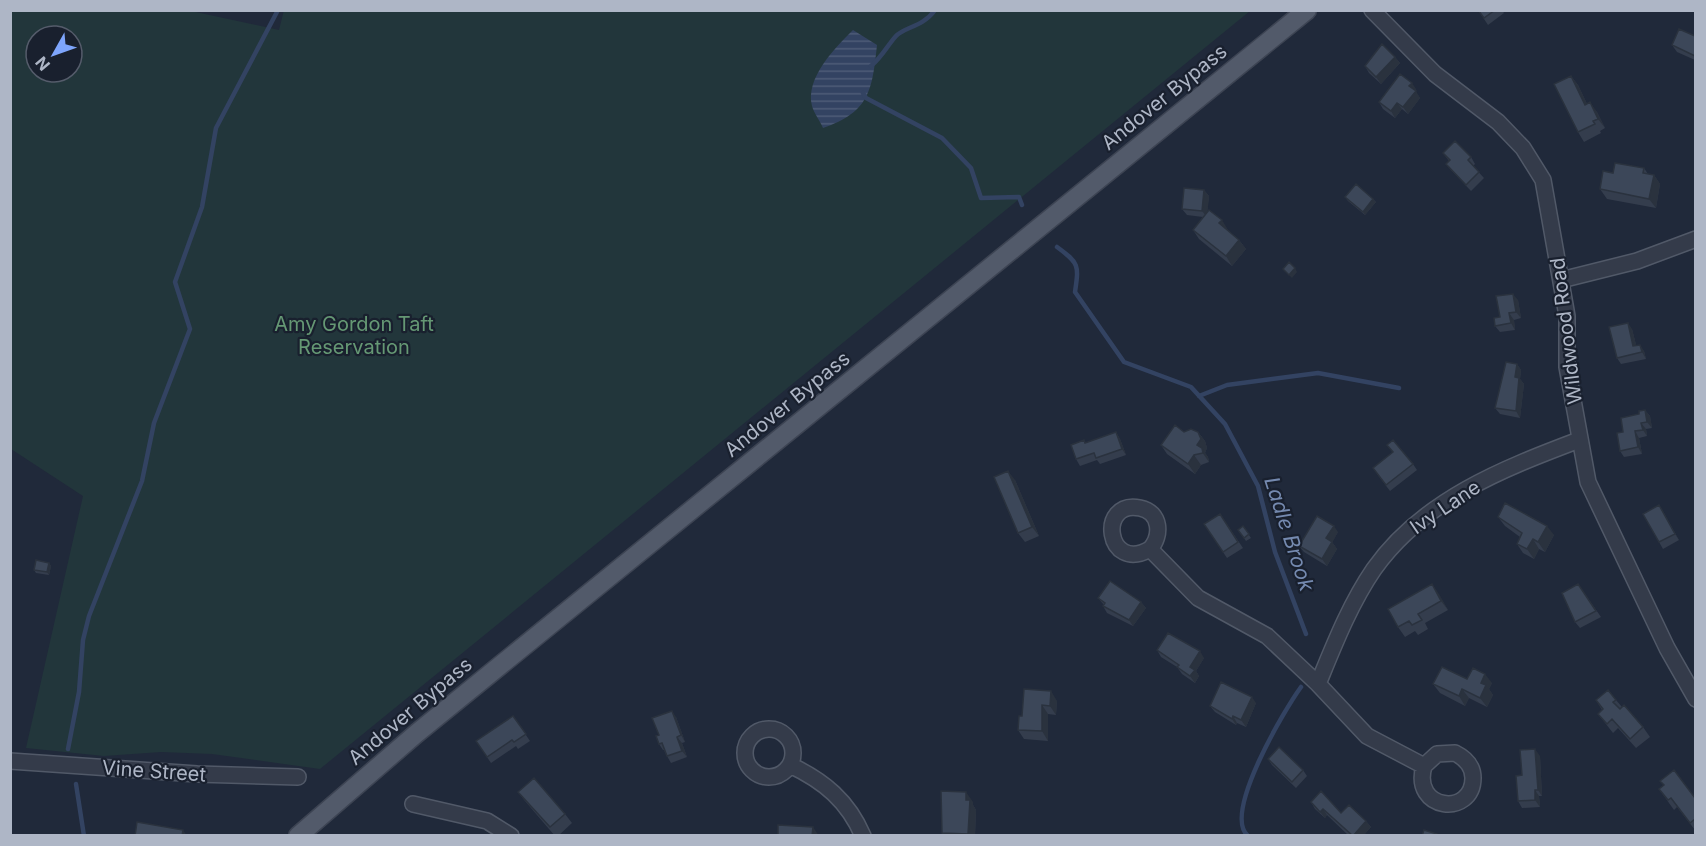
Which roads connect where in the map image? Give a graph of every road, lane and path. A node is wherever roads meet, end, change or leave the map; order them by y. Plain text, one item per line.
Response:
1 (1307, 10) edge
2 (1372, 10) edge
3 (1695, 239) edge
4 (1561, 280) junction
5 (1579, 440) junction
6 (1150, 549) dead end
7 (1318, 684) junction
8 (1695, 699) edge
9 (10, 761) edge
10 (790, 765) dead end
11 (1424, 766) dead end
12 (298, 777) dead end
13 (413, 804) dead end
14 (298, 836) edge
15 (511, 836) edge
16 (863, 836) edge

1 - 14 main road, Andover Bypass
2 - 4 street, Wildwood Road
3 - 4 street
4 - 5 street, Wildwood Road
5 - 7 street, Ivy Lane
5 - 8 street, Wildwood Road
6 - 7 street
7 - 11 street
9 - 12 street, Vine Street
10 - 16 street
13 - 15 street

